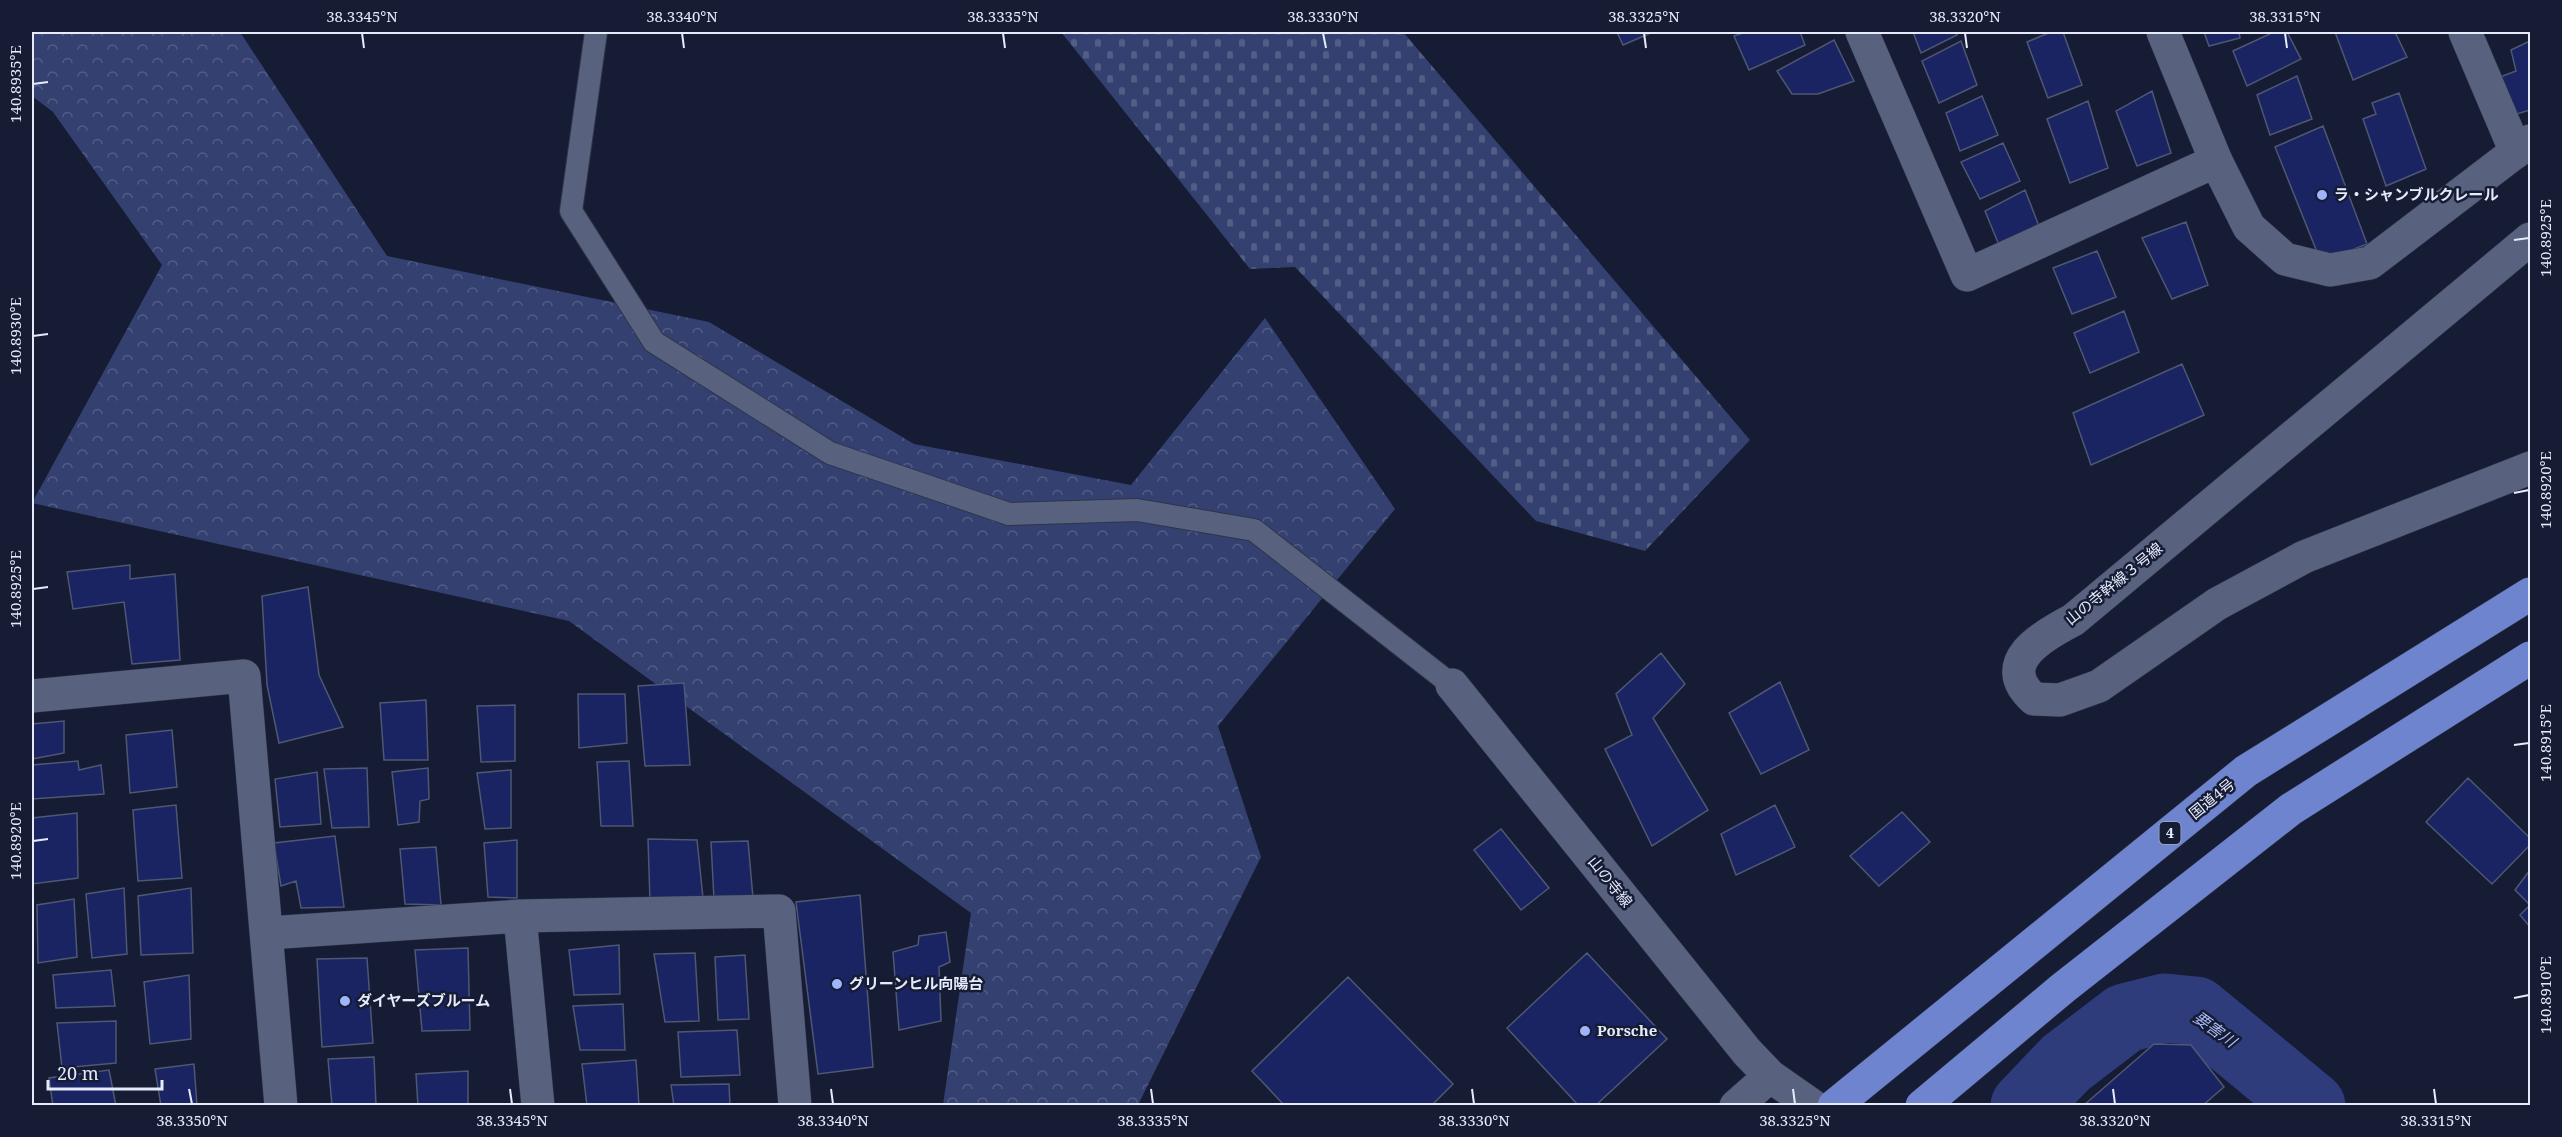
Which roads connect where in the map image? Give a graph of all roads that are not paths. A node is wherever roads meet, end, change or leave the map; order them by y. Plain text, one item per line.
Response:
1 (1862, 32) edge
2 (2163, 32) edge
3 (2465, 32) edge
4 (590, 38) edge
5 (2523, 146) edge
6 (2216, 161) junction
7 (2530, 240) edge
8 (2530, 468) edge
9 (2530, 594) edge
10 (2530, 658) edge
11 (1452, 685) joint
12 (32, 696) edge
13 (520, 916) junction
14 (268, 933) junction
15 (1770, 1076) junction
16 (280, 1106) edge
17 (538, 1106) edge
18 (795, 1106) edge
19 (1736, 1106) edge
20 (1813, 1106) edge
21 (1834, 1106) edge
22 (1922, 1106) edge

1 - 6 street
2 - 6 street
3 - 5 street
4 - 11 lane
5 - 6 street
7 - 8 street, 山の寺幹線３号線
9 - 21 highway, 国道4号 / 4
10 - 22 highway
11 - 15 street, 山の寺線
12 - 14 street
13 - 14 street
13 - 17 street
13 - 18 street
14 - 16 street
15 - 19 street
15 - 20 street, 山の寺線

